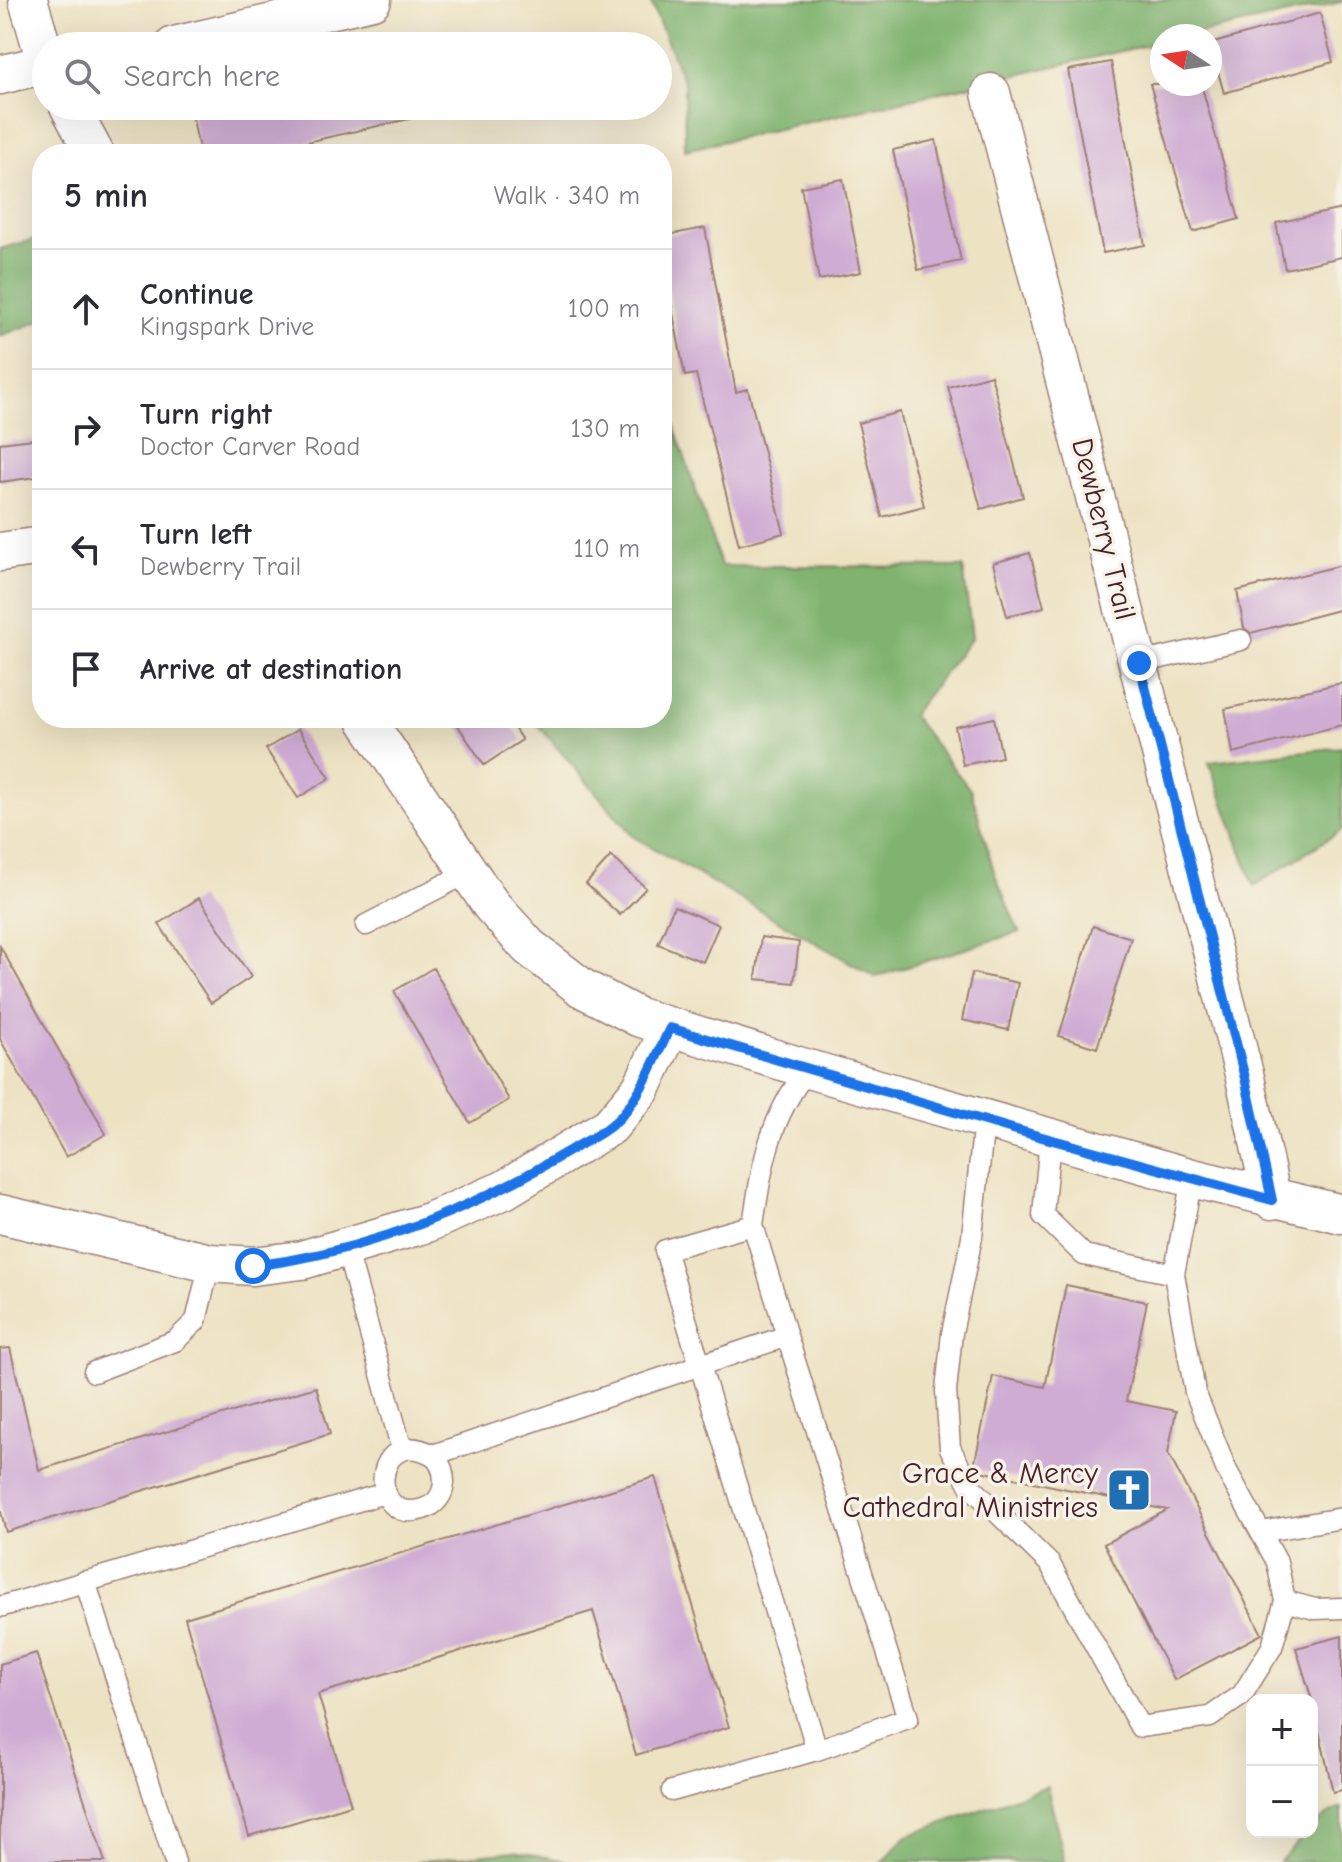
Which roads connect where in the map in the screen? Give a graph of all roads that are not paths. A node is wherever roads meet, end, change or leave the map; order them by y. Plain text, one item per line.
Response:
1 (28, 0) edge
2 (365, 1) edge
3 (37, 32) edge
4 (233, 32) edge
5 (32, 66) edge
6 (0, 75) edge
7 (991, 93) dead end
8 (77, 120) edge
9 (90, 144) edge
10 (32, 547) edge
11 (0, 552) edge
12 (1241, 640) dead end
13 (1139, 663) junction
14 (372, 728) edge
15 (469, 872) junction
16 (366, 925) dead end
17 (670, 1028) junction
18 (808, 1069) junction
19 (984, 1120) junction
20 (1050, 1139) junction
21 (1192, 1178) junction
22 (1272, 1200) junction
23 (0, 1214) edge
24 (1342, 1214) edge
25 (753, 1225) junction
26 (346, 1247) junction
27 (210, 1263) junction
28 (1174, 1274) junction
29 (787, 1336) junction
30 (702, 1362) junction
31 (94, 1372) dead end
32 (402, 1450) junction
33 (433, 1455) junction
34 (385, 1493) junction
35 (1342, 1518) edge
36 (1261, 1532) junction
37 (85, 1581) junction
38 (1285, 1601) junction
39 (0, 1607) edge
40 (1342, 1608) edge
41 (817, 1750) junction
42 (672, 1791) dead end
43 (175, 1862) edge

1 - 3 street
2 - 4 street
5 - 6 street
7 - 13 street, Dewberry Trail
8 - 9 street
10 - 11 street
12 - 13 lane
13 - 22 street, Dewberry Trail
14 - 15 street
15 - 16 lane
15 - 17 street
17 - 18 street
17 - 26 street
18 - 19 street
18 - 25 lane
19 - 20 street
19 - 38 lane
20 - 21 street
20 - 28 lane
21 - 22 street
21 - 28 lane
22 - 24 street
23 - 27 street
25 - 29 lane
25 - 30 lane
26 - 27 street
26 - 32 lane
27 - 31 lane
28 - 36 lane
29 - 30 lane
29 - 41 lane
30 - 33 lane
30 - 41 lane
32 - 33 lane
32 - 34 lane
33 - 34 lane
34 - 37 lane
35 - 36 lane
36 - 38 lane
37 - 39 lane
37 - 43 lane
38 - 40 lane
41 - 42 lane

